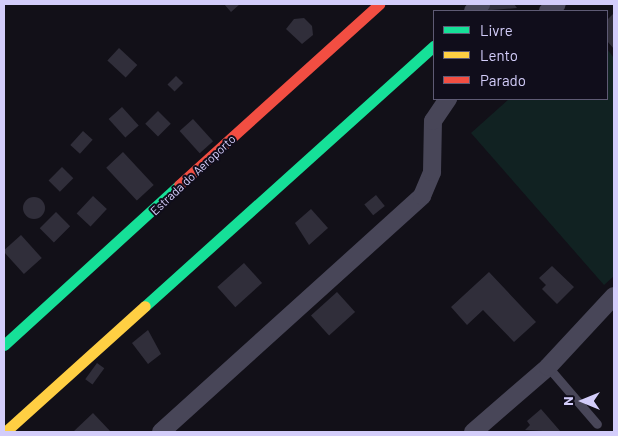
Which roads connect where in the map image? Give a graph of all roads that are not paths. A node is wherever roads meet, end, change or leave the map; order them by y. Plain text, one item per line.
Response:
1 (379, 4) edge
2 (433, 47) edge
3 (447, 100) edge
4 (614, 296) edge
5 (4, 345) edge
6 (548, 367) junction
7 (597, 424) dead end
8 (5, 432) edge
9 (161, 432) edge
10 (473, 432) edge

1 - 5 street, Estrada do Aeroporto
2 - 8 street
3 - 9 street
4 - 6 street
6 - 7 lane
6 - 10 street

